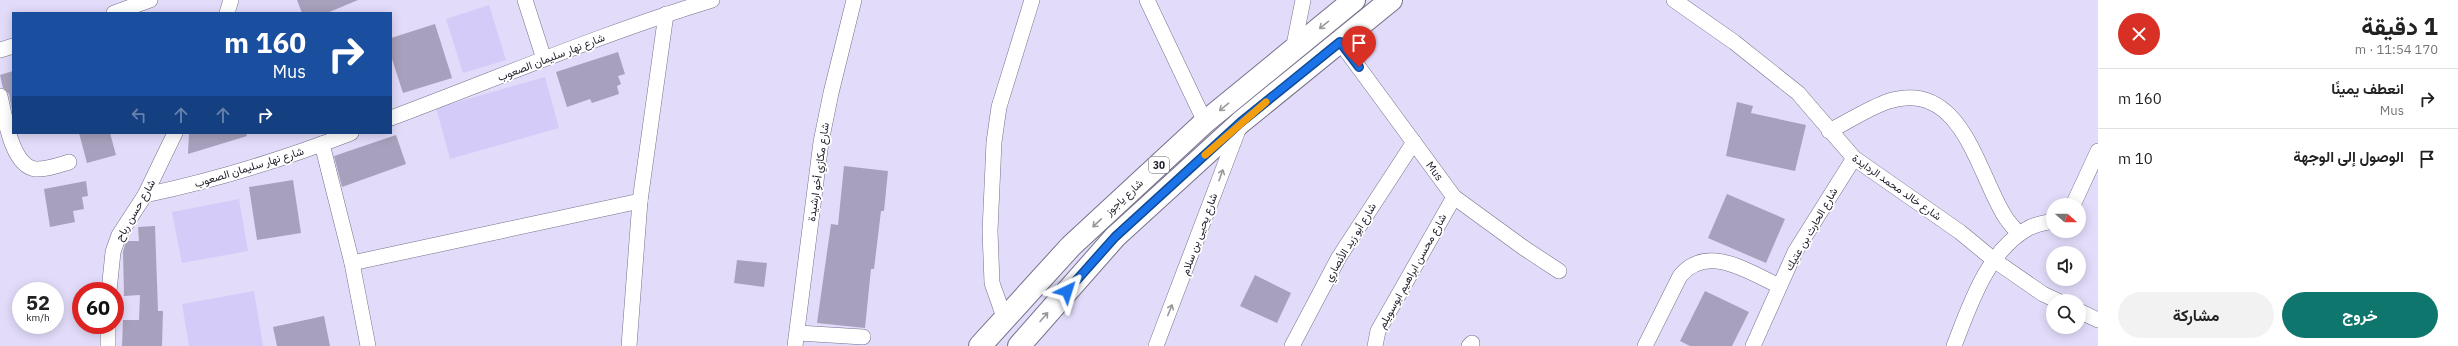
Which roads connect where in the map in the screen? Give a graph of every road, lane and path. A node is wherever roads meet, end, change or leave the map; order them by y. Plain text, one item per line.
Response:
1 (150, 0) edge
2 (231, 0) edge
3 (525, 0) edge
4 (712, 0) edge
5 (854, 0) edge
6 (1032, 0) edge
7 (1146, 0) edge
8 (1303, 0) edge
9 (1354, 0) edge
10 (1391, 0) edge
11 (1674, 0) edge
12 (117, 12) edge
13 (227, 12) edge
14 (666, 14) junction
15 (1340, 42) junction
16 (12, 46) edge
17 (0, 50) edge
18 (1293, 50) junction
19 (544, 59) junction
20 (0, 96) edge
21 (392, 118) edge
22 (1205, 122) junction
23 (1241, 122) junction
24 (1829, 131) junction
25 (175, 134) edge
26 (349, 134) edge
27 (1414, 142) junction
28 (322, 144) junction
29 (2098, 150) edge
30 (1854, 158) junction
31 (69, 162) dead end
32 (145, 195) junction
33 (1454, 197) junction
34 (2076, 198) edge
35 (640, 201) junction
36 (2046, 222) edge
37 (2019, 234) junction
38 (1994, 260) junction
39 (352, 263) junction
40 (1559, 271) dead end
41 (109, 282) edge
42 (1779, 286) junction
43 (2046, 295) edge
44 (2086, 314) edge
45 (1004, 317) junction
46 (2098, 320) edge
47 (108, 334) edge
48 (863, 337) dead end
49 (796, 339) edge
50 (108, 346) edge
51 (368, 346) edge
52 (628, 346) edge
53 (980, 346) edge
54 (1019, 346) edge
55 (1156, 346) edge
56 (1292, 346) edge
57 (1375, 346) edge
58 (1645, 346) edge
59 (1752, 346) edge
60 (1954, 346) edge

1 - 12 street
2 - 13 street
3 - 19 street
4 - 14 street, شارع نهار سليمان الصعوب
5 - 49 street, شارع مكازي أخو ارشيدة
6 - 45 street
7 - 22 street
8 - 18 street
9 -> 18 main road, شارع ياجوز / 30
10 - 15 main road, 30
11 - 24 street, شارع خالد محمد الردايدة
14 - 19 street, شارع نهار سليمان الصعوب
14 - 35 street
15 - 23 main road, 30
15 - 27 street, Mus
16 - 17 street
18 -> 22 main road, شارع ياجوز / 30
19 - 21 street, شارع نهار سليمان الصعوب
20 - 31 street
22 -> 45 main road, شارع ياجوز / 30
54 -> 23 main road, 30
55 -> 23 street, شارع يحيى بن سلام
24 - 30 street, شارع خالد محمد الردايدة
24 - 37 street
25 - 32 street, شارع حسن رباح
26 - 28 street, شارع نهار سليمان الصعوب
27 - 33 street, Mus
27 - 56 street, شارع أبو زيد الأنصاري
28 - 32 street, شارع نهار سليمان الصعوب
28 - 39 street
29 - 34 street
30 - 38 street, شارع خالد محمد الردايدة
30 - 42 street, شارع الحارث بن عتيك
32 - 41 street, شارع حسن رباح
33 - 40 street, Mus
33 - 57 street, شارع محسن ابراهيم ابوسويلم
35 - 39 street
35 - 52 street
36 - 37 street
37 - 38 street
38 - 43 street, شارع خالد محمد الردايدة
38 - 60 street
39 - 51 street
42 - 58 street
42 - 59 street, شارع الحارث بن عتيك
44 - 46 street
45 - 53 main road, شارع ياجوز / 30
47 - 50 street
48 - 49 street

